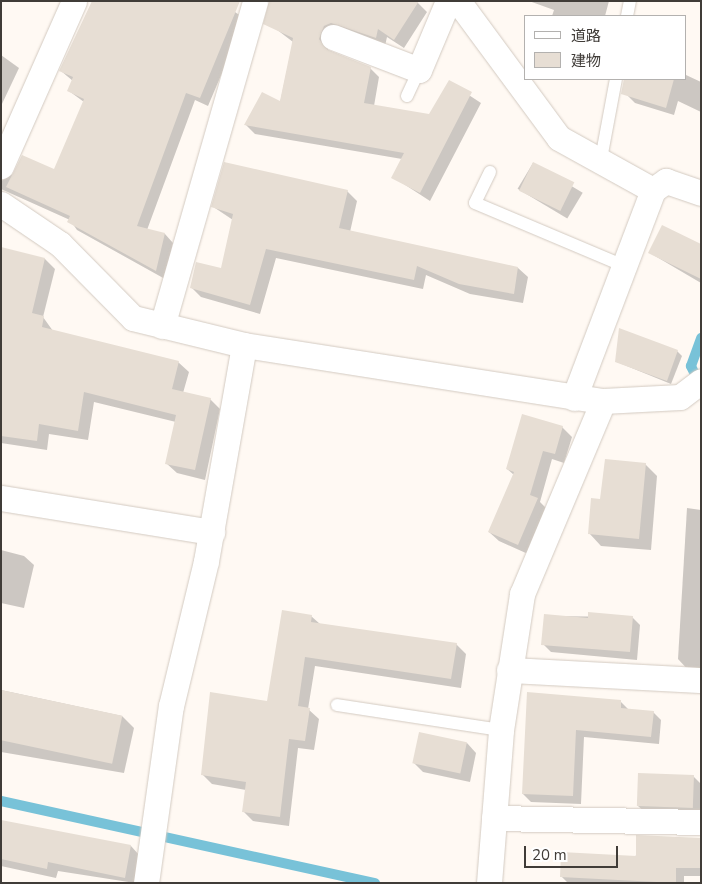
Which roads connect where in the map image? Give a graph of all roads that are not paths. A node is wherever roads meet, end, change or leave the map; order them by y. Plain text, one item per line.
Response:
1 (74, 1) edge
2 (255, 1) edge
3 (448, 1) edge
4 (458, 1) edge
5 (630, 1) edge
6 (627, 15) edge
7 (333, 37) dead end
8 (419, 70) junction
9 (616, 80) edge
10 (407, 96) dead end
11 (601, 159) junction
12 (1, 166) edge
13 (490, 172) dead end
14 (653, 190) junction
15 (701, 193) edge
16 (1, 204) edge
17 (622, 265) junction
18 (162, 326) junction
19 (244, 345) junction
20 (701, 381) edge
21 (574, 398) junction
22 (603, 401) junction
23 (1, 498) edge
24 (212, 532) junction
25 (509, 670) junction
26 (701, 680) edge
27 (337, 705) dead end
28 (501, 730) junction
29 (494, 818) junction
30 (701, 822) edge
31 (146, 883) edge
32 (489, 883) edge

1 - 12 street
2 - 18 street
3 - 8 street
4 - 11 street
5 - 6 lane
7 - 8 street
8 - 10 lane
9 - 11 lane
11 - 14 street
13 - 17 lane
14 - 15 street
14 - 17 street
16 - 18 street
17 - 21 street
18 - 19 street
19 - 21 street
19 - 24 street
20 - 22 street
21 - 22 street
22 - 25 street
23 - 24 street
24 - 31 street
25 - 26 street
25 - 28 street
27 - 28 lane
28 - 29 street
29 - 30 street
29 - 32 street

